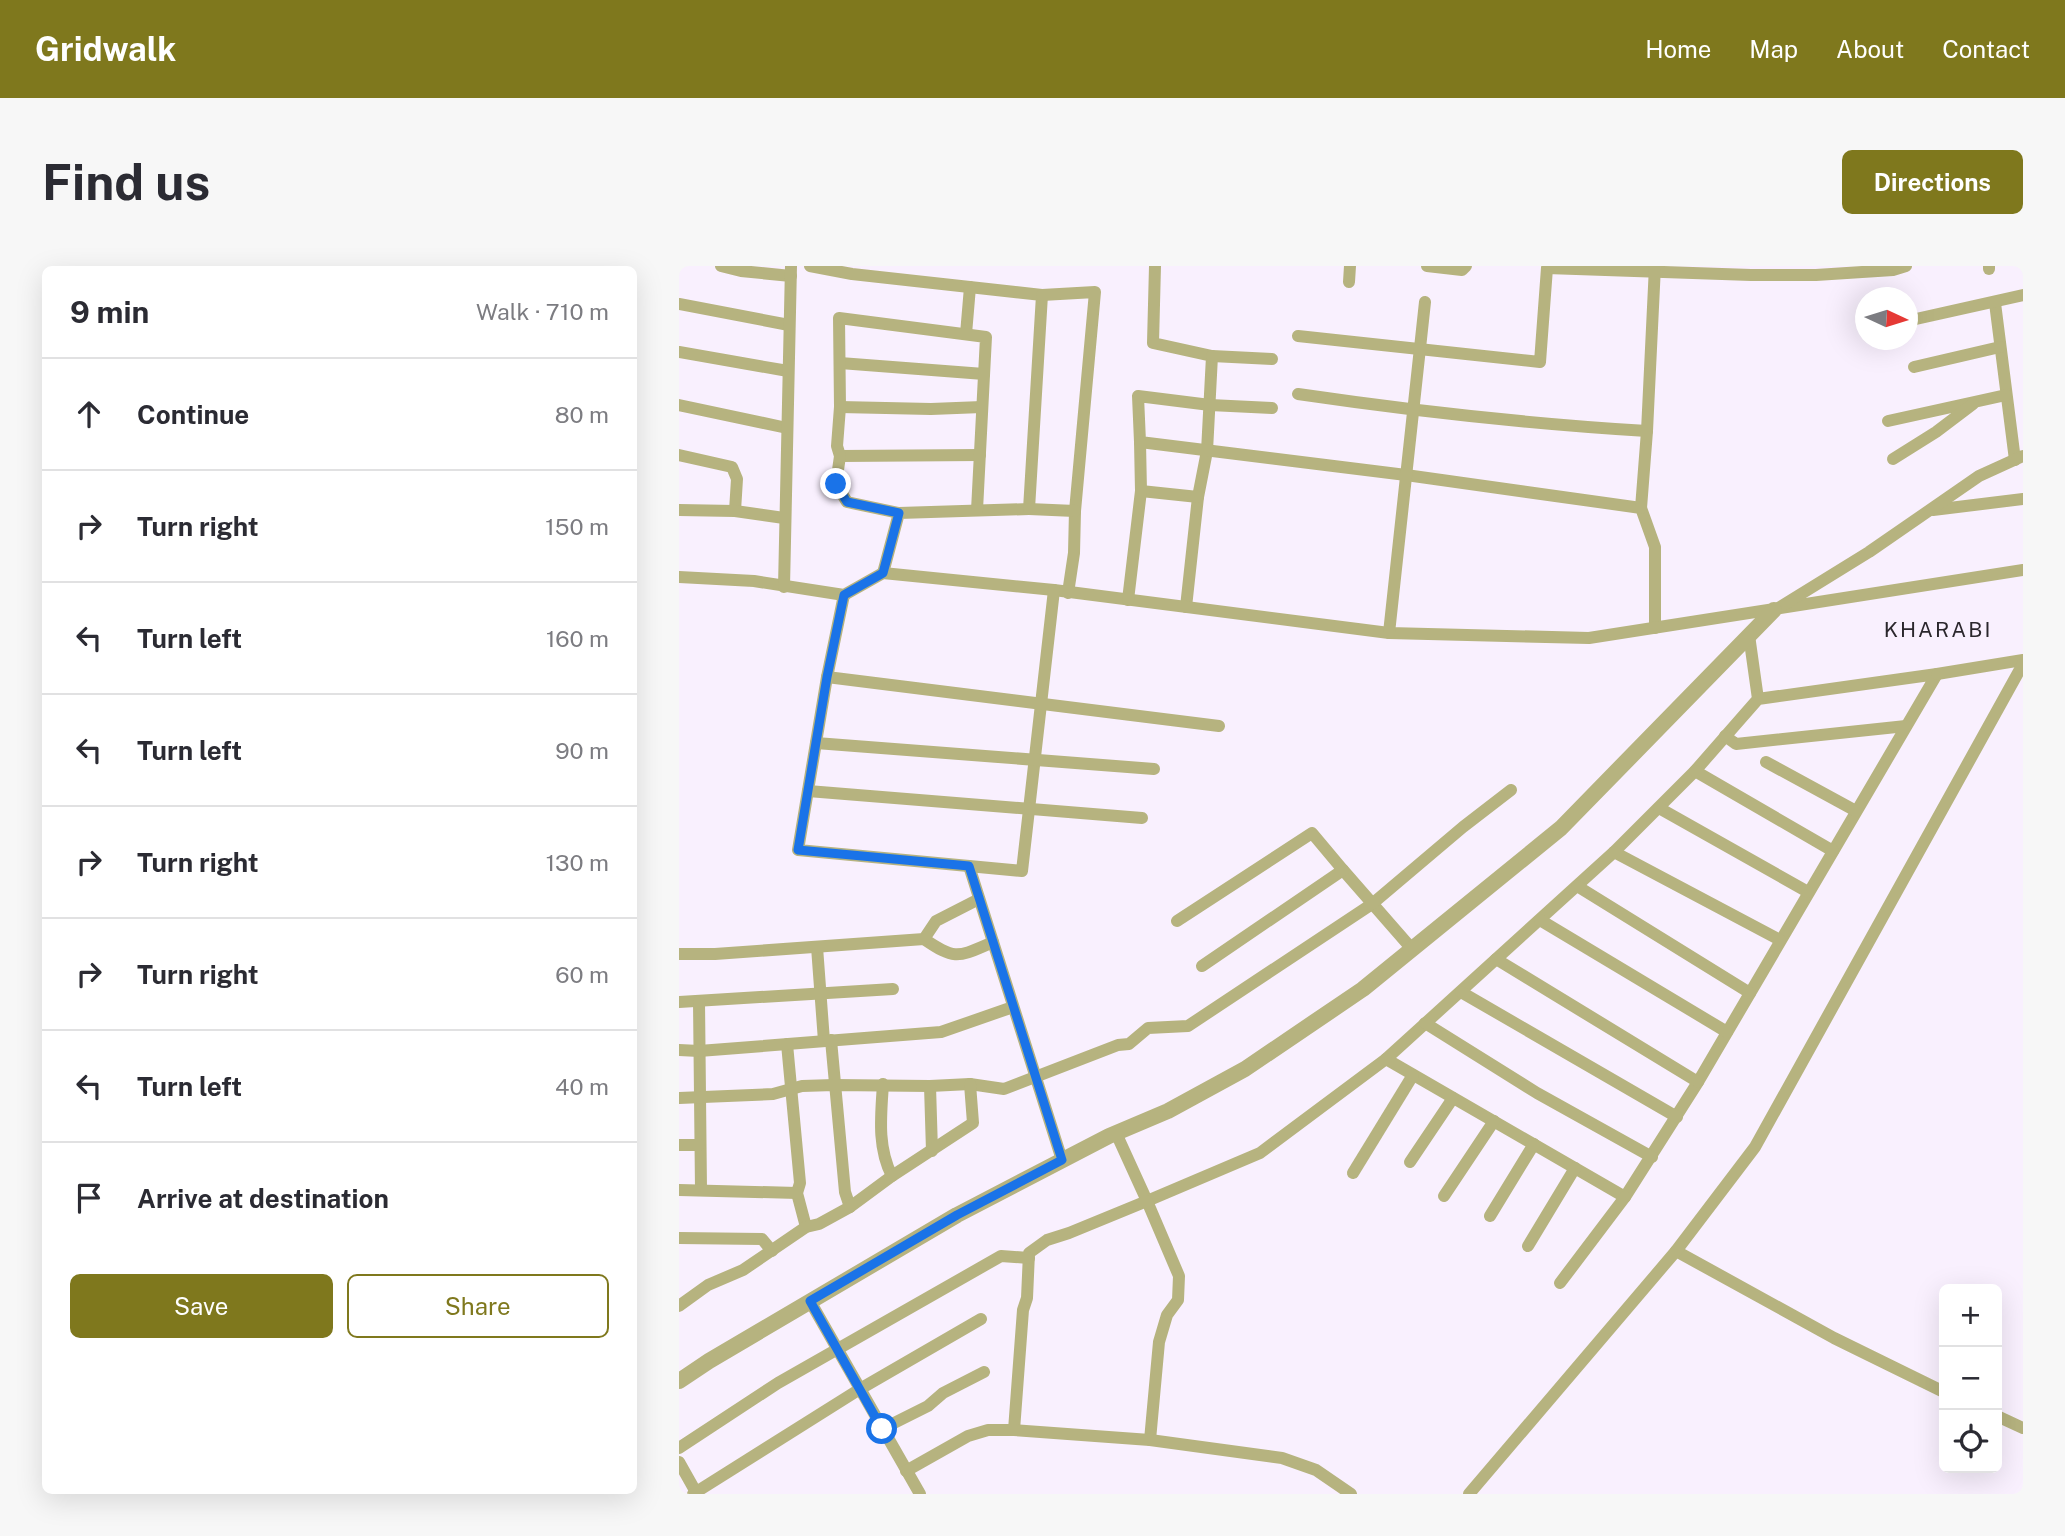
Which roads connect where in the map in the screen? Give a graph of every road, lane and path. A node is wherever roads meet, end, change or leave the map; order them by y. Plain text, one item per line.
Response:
1 (721, 266) edge
2 (810, 266) edge
3 (1155, 266) edge
4 (1350, 266) edge
5 (1427, 266) edge
6 (1466, 266) edge
7 (1906, 266) edge
8 (1547, 267) edge
9 (1893, 268) edge
10 (1655, 269) edge
11 (1701, 270) edge
12 (1842, 270) edge
13 (791, 271) edge
14 (1751, 271) edge
15 (1797, 271) edge
16 (1349, 282) dead end
17 (970, 287) junction
18 (1042, 295) junction
19 (2023, 295) edge
20 (1425, 302) dead end
21 (1994, 303) junction
22 (679, 304) edge
23 (1918, 319) edge
24 (789, 325) junction
25 (966, 334) junction
26 (1298, 336) dead end
27 (2000, 347) junction
28 (1420, 348) junction
29 (679, 352) edge
30 (1212, 356) junction
31 (1272, 359) dead end
32 (840, 363) junction
33 (1914, 367) dead end
34 (788, 371) junction
35 (984, 374) junction
36 (1298, 394) dead end
37 (2006, 396) junction
38 (1976, 402) junction
39 (679, 405) edge
40 (1210, 405) junction
41 (840, 407) junction
42 (982, 407) junction
43 (1272, 408) dead end
44 (1413, 411) junction
45 (1888, 421) dead end
46 (787, 428) junction
47 (1647, 431) junction
48 (1140, 442) junction
49 (1207, 450) junction
50 (980, 455) junction
51 (679, 456) edge
52 (840, 456) junction
53 (2019, 458) edge
54 (1893, 459) dead end
55 (1406, 475) junction
56 (1141, 491) junction
57 (1198, 497) junction
58 (2023, 499) edge
59 (1641, 508) junction
60 (1029, 509) junction
61 (679, 510) edge
62 (977, 510) junction
63 (1929, 510) junction
64 (735, 511) junction
65 (1075, 511) junction
66 (899, 513) junction
67 (785, 518) junction
68 (2023, 570) edge
69 (883, 573) junction
70 (679, 576) edge
71 (784, 587) junction
72 (1054, 590) junction
73 (1068, 593) junction
74 (844, 595) junction
75 (1128, 600) junction
76 (1186, 607) junction
77 (1773, 610) junction
78 (1655, 628) junction
79 (1389, 633) junction
80 (1749, 635) junction
81 (2023, 662) edge
82 (1937, 674) junction
83 (827, 677) junction
84 (1758, 699) junction
85 (1042, 704) junction
86 (1219, 726) dead end
87 (1906, 726) junction
88 (1725, 736) junction
89 (816, 743) junction
90 (1035, 760) junction
91 (1766, 762) dead end
92 (1154, 769) dead end
93 (1695, 771) junction
94 (1511, 790) dead end
95 (808, 791) junction
96 (1030, 808) junction
97 (1659, 808) junction
98 (1856, 811) junction
99 (1142, 818) dead end
100 (1833, 851) junction
101 (1614, 852) junction
102 (969, 866) junction
103 (1343, 870) junction
104 (1577, 886) junction
105 (1808, 892) junction
106 (979, 900) junction
107 (1372, 904) junction
108 (1540, 920) junction
109 (1177, 921) dead end
110 (924, 939) junction
111 (1780, 940) junction
112 (993, 942) junction
113 (817, 947) junction
114 (1412, 949) junction
115 (679, 954) edge
116 (1496, 959) junction
117 (1202, 966) dead end
118 (893, 989) dead end
119 (1461, 992) junction
120 (820, 993) junction
121 (1750, 993) junction
122 (679, 1002) edge
123 (699, 1002) junction
124 (1013, 1007) junction
125 (1425, 1023) junction
126 (1727, 1032) junction
127 (827, 1040) junction
128 (787, 1044) junction
129 (679, 1051) edge
130 (699, 1051) junction
131 (1386, 1059) junction
132 (1413, 1075) junction
133 (1036, 1077) junction
134 (1698, 1082) junction
135 (883, 1084) junction
136 (970, 1084) junction
137 (834, 1085) junction
138 (930, 1086) junction
139 (790, 1090) junction
140 (699, 1097) junction
141 (679, 1098) edge
142 (1453, 1098) junction
143 (1677, 1116) junction
144 (1494, 1121) junction
145 (1117, 1133) junction
146 (1534, 1144) junction
147 (679, 1145) edge
148 (699, 1145) junction
149 (932, 1151) junction
150 (1653, 1157) junction
151 (1062, 1160) junction
152 (1410, 1162) dead end
153 (1575, 1168) junction
154 (1353, 1172) dead end
155 (891, 1176) junction
156 (701, 1189) junction
157 (679, 1190) edge
158 (797, 1193) junction
159 (1444, 1196) dead end
160 (1625, 1198) junction
161 (1147, 1201) junction
162 (849, 1207) junction
163 (1490, 1216) dead end
164 (806, 1227) junction
165 (679, 1238) edge
166 (1528, 1246) dead end
167 (772, 1251) junction
168 (1676, 1251) junction
169 (1029, 1258) junction
170 (1560, 1283) dead end
171 (810, 1301) junction
172 (679, 1306) edge
173 (981, 1319) dead end
174 (837, 1348) junction
175 (984, 1372) dead end
176 (679, 1381) edge
177 (860, 1389) junction
178 (1939, 1390) edge
179 (2002, 1418) edge
180 (2023, 1427) edge
181 (882, 1429) junction
182 (1014, 1430) junction
183 (1150, 1440) junction
184 (679, 1448) edge
185 (679, 1462) edge
186 (906, 1471) junction
187 (696, 1493) edge
188 (920, 1494) edge
189 (1351, 1494) edge
190 (1469, 1494) edge

1 - 13 street
2 - 17 street
3 - 30 street
4 - 16 street
5 - 6 street
7 - 9 street
8 - 10 street
8 - 28 street
9 - 12 street
10 - 11 street
10 - 47 street
11 - 14 street
12 - 15 street
13 - 24 street
14 - 15 street
17 - 18 street
17 - 25 street
18 - 60 street
18 - 65 street
19 - 21 street
20 - 28 street
21 - 23 street
21 - 27 street
22 - 24 street
24 - 34 street
25 - 32 street
25 - 35 street
26 - 28 street
27 - 33 street
27 - 37 street
28 - 44 street
29 - 34 street
30 - 31 street
30 - 40 street
32 - 35 street
32 - 41 street
34 - 46 street
35 - 42 street
36 - 44 street
37 - 38 street
37 - 53 street
38 - 45 street
38 - 54 street
39 - 46 street
40 - 43 street
40 - 48 street
40 - 49 street
41 - 42 street
41 - 52 street
42 - 50 street
44 - 47 street
44 - 55 street
46 - 67 street
47 - 59 street
48 - 49 street
48 - 56 street
49 - 55 street
49 - 57 street
50 - 52 street
50 - 62 street
51 - 64 street
52 - 66 street
53 - 63 street
55 - 59 street
55 - 79 street
56 - 57 street
56 - 75 street
57 - 76 street
58 - 63 street
59 - 78 street
60 - 62 street
60 - 65 street
61 - 64 street
62 - 66 street
63 - 77 street
64 - 67 street
65 - 73 street
66 - 69 street
67 - 71 street
68 - 77 street
69 - 72 street
69 - 74 street
70 - 71 street
71 - 74 street
72 - 73 street
72 - 85 street
73 - 75 street
74 - 83 street
75 - 76 street
76 - 79 street
77 - 78 street
77 - 80 street
78 - 79 street
80 - 84 street
80 - 114 street
81 - 82 street
81 - 168 street
82 - 84 street
82 - 87 street
83 - 85 street
83 - 89 street
84 - 88 street
85 - 86 street
85 - 90 street
87 - 88 street
87 - 98 street
88 - 93 street
89 - 90 street
89 - 95 street
90 - 92 street
90 - 96 street
91 - 98 street
93 - 97 street
93 - 100 street
94 - 107 street
95 - 96 street
95 - 102 street
96 - 99 street
96 - 102 street
97 - 101 street
97 - 105 street
98 - 100 street
100 - 105 street
101 - 104 street
101 - 111 street
102 - 106 street
103 - 107 street
103 - 109 street
103 - 117 street
104 - 108 street
104 - 121 street
105 - 111 street
106 - 110 street
106 - 112 street
107 - 114 street
107 - 133 street
108 - 116 street
108 - 126 street
110 - 112 street
110 - 113 street
111 - 121 street
112 - 124 street
113 - 115 street
113 - 120 street
114 - 145 street
116 - 119 street
116 - 134 street
118 - 120 street
119 - 125 street
119 - 143 street
120 - 123 street
120 - 127 street
121 - 126 street
122 - 123 street
123 - 130 street
124 - 127 street
124 - 133 street
125 - 131 street
125 - 150 street
126 - 134 street
127 - 128 street
127 - 137 street
128 - 130 street
128 - 139 street
129 - 130 street
130 - 140 street
131 - 132 street
131 - 161 street
132 - 142 street
132 - 154 street
133 - 136 street
133 - 151 street
134 - 143 street
135 - 137 street
135 - 138 street
135 - 155 street
136 - 138 street
136 - 149 street
137 - 139 street
137 - 162 street
138 - 149 street
139 - 140 street
139 - 158 street
140 - 141 street
140 - 148 street
142 - 144 street
142 - 152 street
143 - 150 street
144 - 146 street
144 - 159 street
145 - 151 street
145 - 161 street
146 - 153 street
146 - 163 street
147 - 148 street
148 - 156 street
149 - 155 street
150 - 160 street
151 - 171 street
153 - 160 street
153 - 166 street
155 - 162 street
156 - 157 street
156 - 158 street
158 - 164 street
160 - 170 street
161 - 169 street
161 - 183 street
162 - 164 street
164 - 167 street
165 - 167 street
167 - 172 street
168 - 178 street
168 - 190 street
169 - 174 street
169 - 182 street
171 - 174 street
171 - 176 street
173 - 177 street
174 - 177 street
174 - 184 street
175 - 181 street
177 - 181 street
177 - 187 street
179 - 180 street
181 - 186 street
182 - 183 street
182 - 186 street
183 - 189 street
185 - 187 street
186 - 188 street

